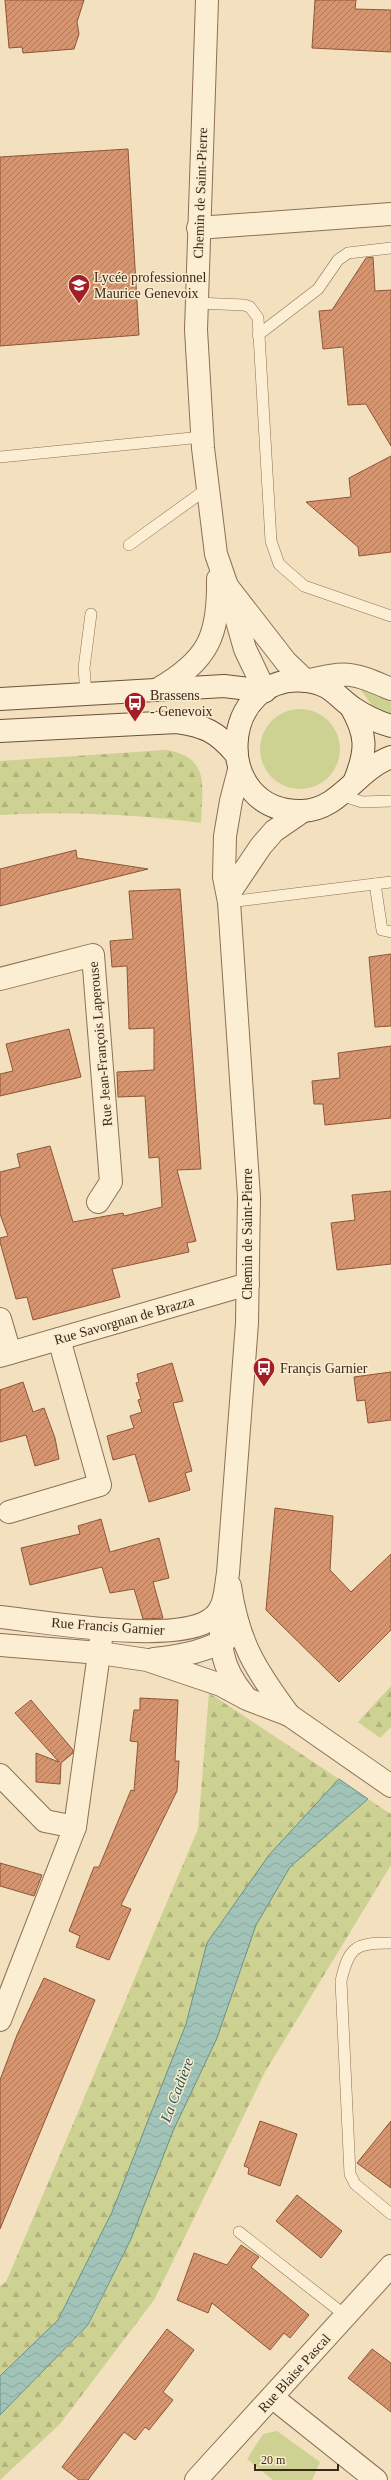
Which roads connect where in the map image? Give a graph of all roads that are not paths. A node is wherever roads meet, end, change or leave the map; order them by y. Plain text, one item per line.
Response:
1 (206, 0) edge
2 (391, 214) edge
3 (198, 228) junction
4 (391, 248) edge
5 (197, 303) junction
6 (258, 335) junction
7 (202, 437) junction
8 (0, 457) edge
9 (208, 488) junction
10 (130, 545) dead end
11 (216, 554) junction
12 (227, 586) junction
13 (91, 614) dead end
14 (391, 616) edge
15 (306, 681) junction
16 (158, 689) junction
17 (391, 690) edge
18 (265, 691) junction
19 (86, 694) junction
20 (0, 699) edge
21 (351, 707) junction
22 (391, 726) edge
23 (0, 731) edge
24 (391, 757) edge
25 (237, 762) junction
26 (348, 787) junction
27 (391, 801) edge
28 (303, 811) junction
29 (391, 882) edge
30 (375, 884) junction
31 (228, 898) junction
32 (391, 932) edge
33 (0, 979) edge
34 (98, 1202) dead end
35 (248, 1284) junction
36 (0, 1319) edge
37 (59, 1339) junction
38 (5, 1355) edge
39 (9, 1512) dead end
40 (228, 1572) junction
41 (222, 1607) junction
42 (0, 1617) edge
43 (103, 1627) junction
44 (239, 1632) junction
45 (220, 1643) junction
46 (0, 1645) edge
47 (100, 1653) junction
48 (147, 1660) junction
49 (247, 1698) junction
50 (289, 1715) junction
51 (0, 1775) edge
52 (391, 1786) edge
53 (76, 1827) junction
54 (391, 1943) edge
55 (0, 2020) edge
56 (391, 2214) edge
57 (239, 2232) dead end
58 (391, 2266) edge
59 (346, 2316) junction
60 (272, 2397) junction
61 (196, 2480) edge
62 (376, 2480) edge

1 - 3 street, Chemin de Saint-Pierre
2 - 3 street
3 - 5 street, Chemin de Saint-Pierre
4 - 6 lane
5 - 6 lane
5 - 7 street, Chemin de Saint-Pierre
6 - 14 lane
7 - 8 lane
7 - 9 street, Chemin de Saint-Pierre
9 - 10 lane
9 - 11 street, Chemin de Saint-Pierre
11 - 12 street, Chemin de Saint-Pierre
11 - 16 street, Chemin de Saint-Pierre
12 - 15 street, Chemin de Saint-Pierre
12 - 18 street, Chemin de Saint-Pierre
13 - 19 lane
15 - 17 street
15 - 18 street
15 - 21 street
16 - 18 street
16 - 19 street
18 - 25 street
19 - 20 street
21 - 22 street
21 - 26 street
23 - 25 street
24 - 26 street
25 - 28 street
25 - 31 street, Chemin de Saint-Pierre
26 - 27 lane
26 - 28 street
28 - 31 street
29 - 30 lane
30 - 31 lane
30 - 32 lane
31 - 35 street, Chemin de Saint-Pierre
33 - 34 street, Rue Jean-François Laperouse
35 - 37 street, Rue Savorgnan de Brazza
35 - 40 street, Chemin de Saint-Pierre
36 - 38 street
37 - 38 street, Rue Savorgnan de Brazza
37 - 39 street
40 - 41 street
40 - 44 street
41 - 43 street, Rue Francis Garnier
41 - 45 street
42 - 43 street, Rue Francis Garnier
43 - 47 street
44 - 45 street
44 - 50 street
45 - 48 street
45 - 49 street
46 - 47 street, Rue Francis Garnier
47 - 48 street, Rue Francis Garnier
47 - 53 street
48 - 49 street
49 - 50 street
50 - 52 street
51 - 53 street
53 - 55 street
54 - 56 lane
57 - 59 lane
58 - 59 street, Rue Blaise Pascal
59 - 60 street, Rue Blaise Pascal
60 - 61 street, Rue Blaise Pascal
60 - 62 street

